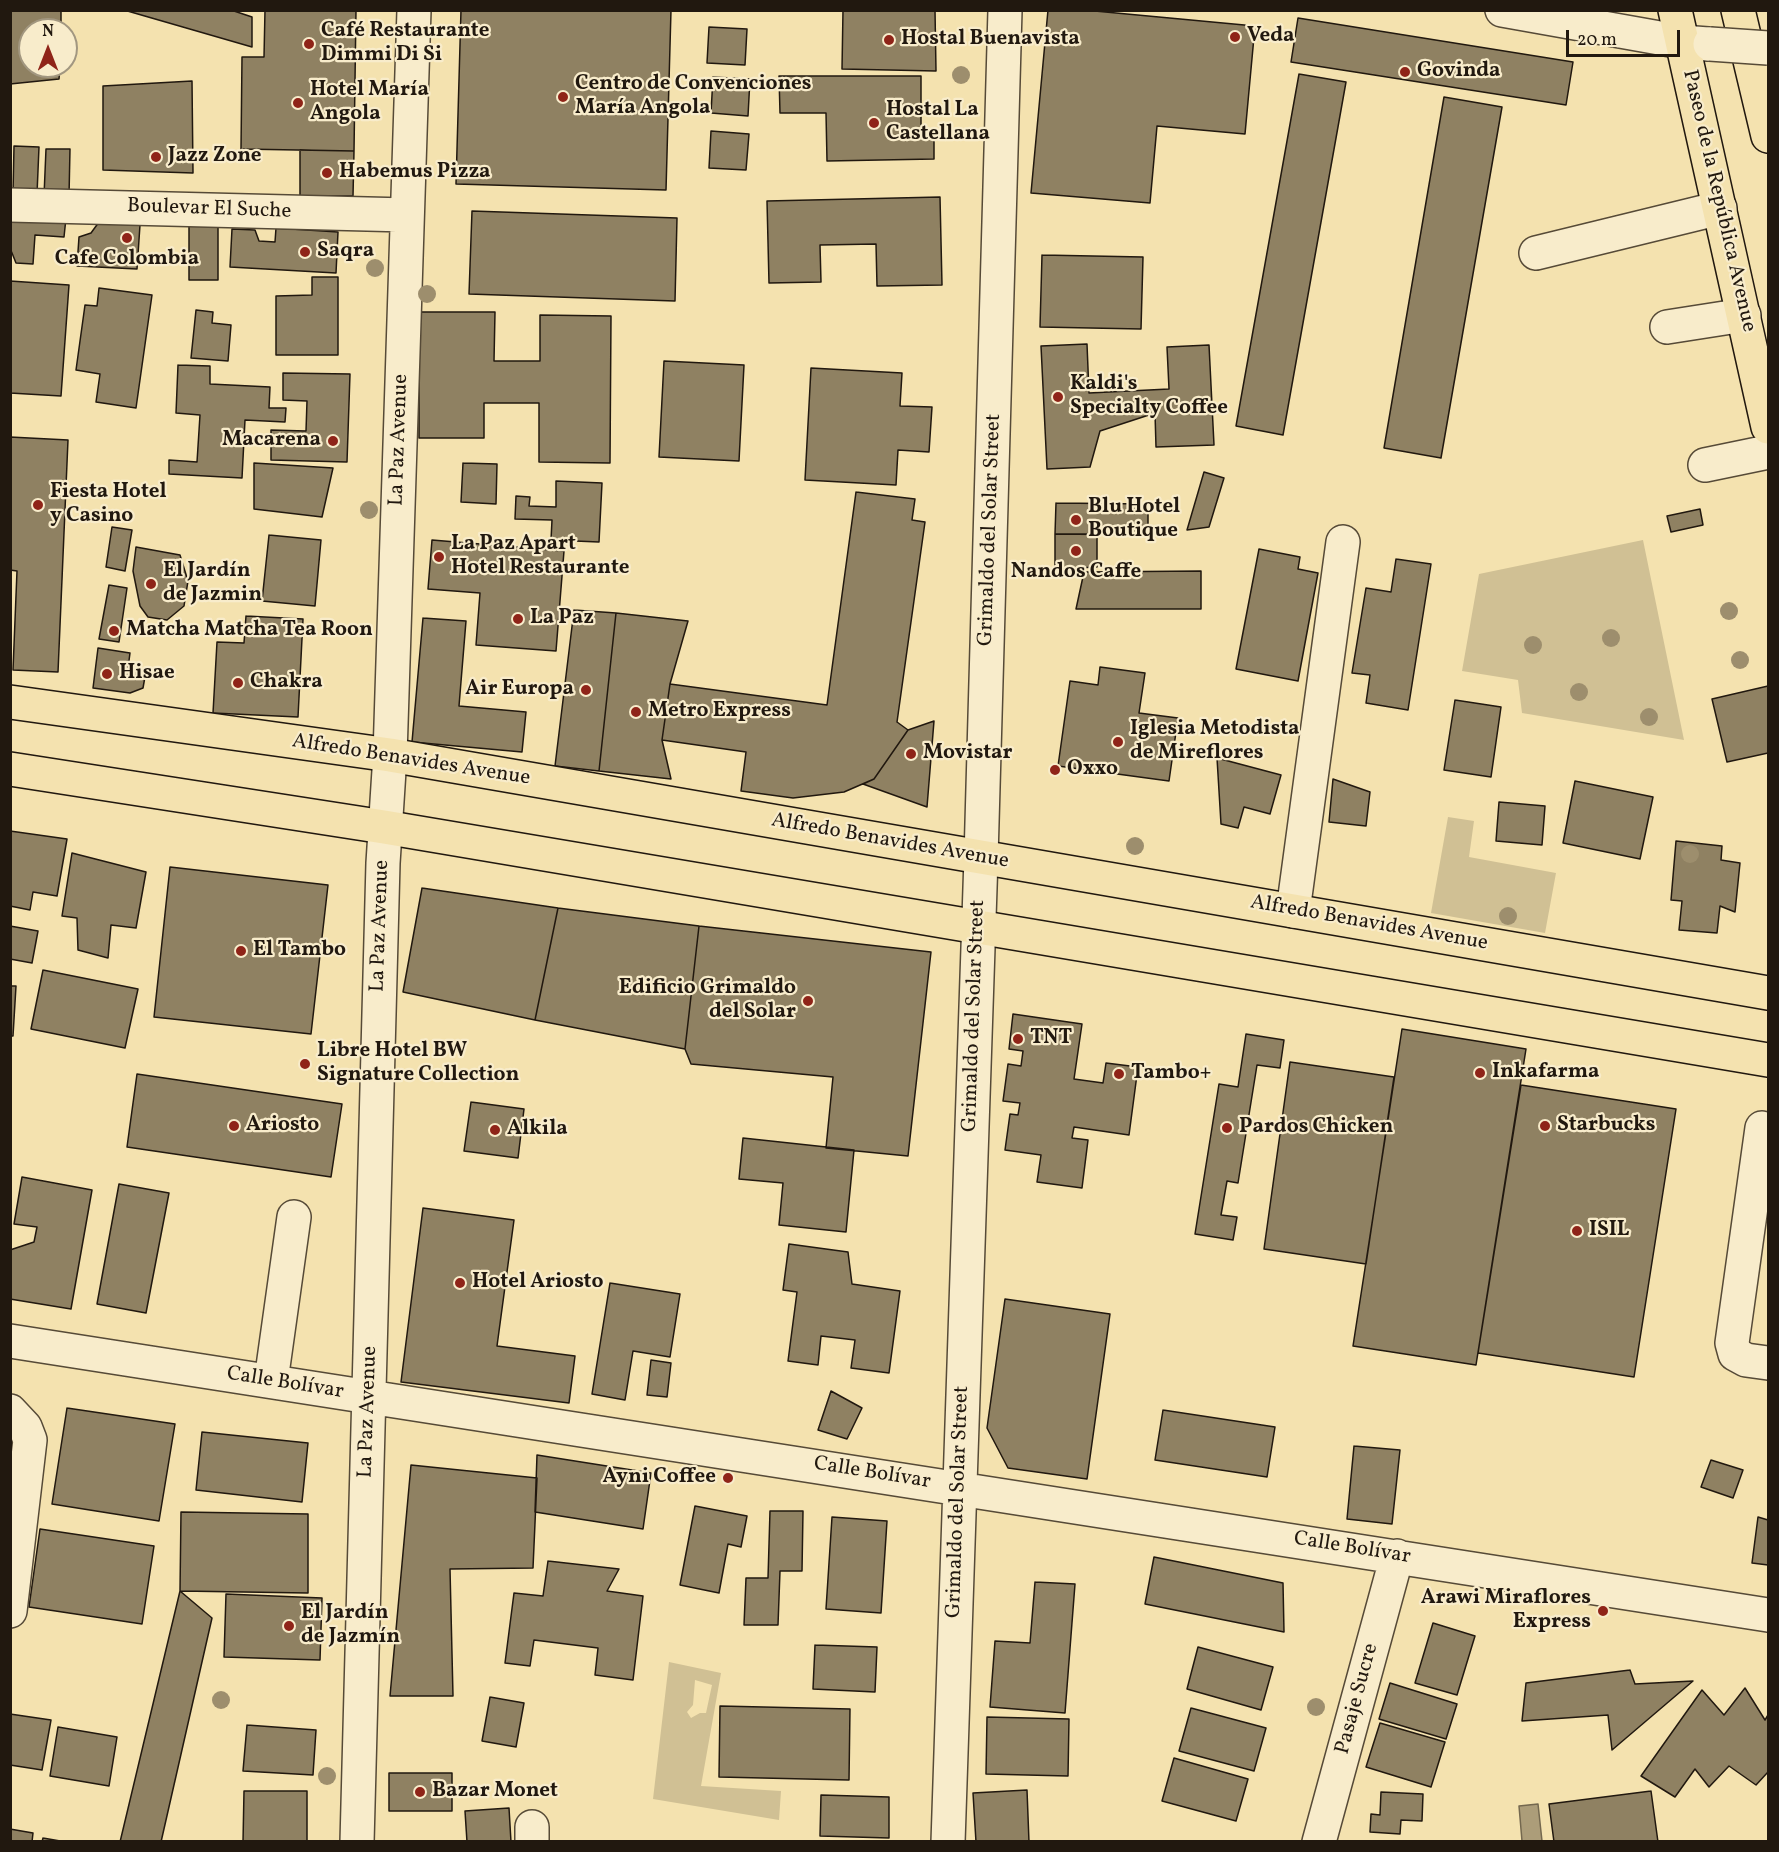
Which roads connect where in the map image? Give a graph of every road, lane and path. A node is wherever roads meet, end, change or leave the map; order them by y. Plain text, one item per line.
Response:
1 (414, 10) edge
2 (1005, 10) edge
3 (1502, 10) edge
4 (1675, 10) edge
5 (1738, 10) edge
6 (1543, 14) edge
7 (1629, 21) edge
8 (1696, 43) junction
9 (1768, 48) edge
10 (1768, 136) edge
11 (10, 205) edge
12 (1720, 208) junction
13 (406, 215) junction
14 (1536, 253) dead end
15 (1744, 315) junction
16 (1667, 327) dead end
17 (1768, 427) edge
18 (1768, 452) edge
19 (1705, 465) dead end
20 (1343, 542) dead end
21 (10, 702) edge
22 (390, 755) junction
23 (10, 769) edge
24 (384, 828) junction
25 (981, 858) junction
26 (1293, 911) junction
27 (978, 928) junction
28 (1768, 993) edge
29 (1768, 1060) edge
30 (1762, 1128) dead end
31 (294, 1217) dead end
32 (11, 1341) edge
33 (10, 1346) edge
34 (1768, 1364) edge
35 (271, 1381) junction
36 (369, 1398) junction
37 (10, 1411) edge
38 (960, 1487) junction
39 (1397, 1556) junction
40 (10, 1611) edge
41 (1768, 1615) edge
42 (357, 1842) edge
43 (948, 1842) edge
44 (1319, 1842) edge

1 - 13 street, La Paz Avenue
2 - 25 street, Grimaldo del Solar Street
3 - 6 street
4 - 8 main road, Paseo de la República Avenue
5 - 10 main road
6 - 7 street
7 - 8 street
8 - 9 street, bridge
8 - 12 main road, Paseo de la República Avenue
11 - 13 street, Boulevar El Suche
12 - 14 street
12 - 15 main road, Paseo de la República Avenue
13 - 22 street, La Paz Avenue
15 - 16 street
15 - 17 main road, Paseo de la República Avenue
18 - 19 street
20 - 26 street
21 - 22 main road, Alfredo Benavides Avenue
22 - 24 street, La Paz Avenue
22 - 25 main road, Alfredo Benavides Avenue
23 - 24 main road
24 - 27 main road
24 - 36 street, La Paz Avenue
25 - 26 main road, Alfredo Benavides Avenue
25 - 27 street, Grimaldo del Solar Street
26 - 28 main road, Alfredo Benavides Avenue
27 - 29 main road
27 - 38 street, Grimaldo del Solar Street
30 - 34 street
31 - 35 street
32 - 33 street
32 - 35 street, Calle Bolívar
35 - 36 street, Calle Bolívar
36 - 38 street, Calle Bolívar
36 - 42 street, La Paz Avenue
37 - 40 street
38 - 39 street, Calle Bolívar
38 - 43 street, Grimaldo del Solar Street
39 - 41 street, Calle Bolívar
39 - 44 street, Pasaje Sucre

